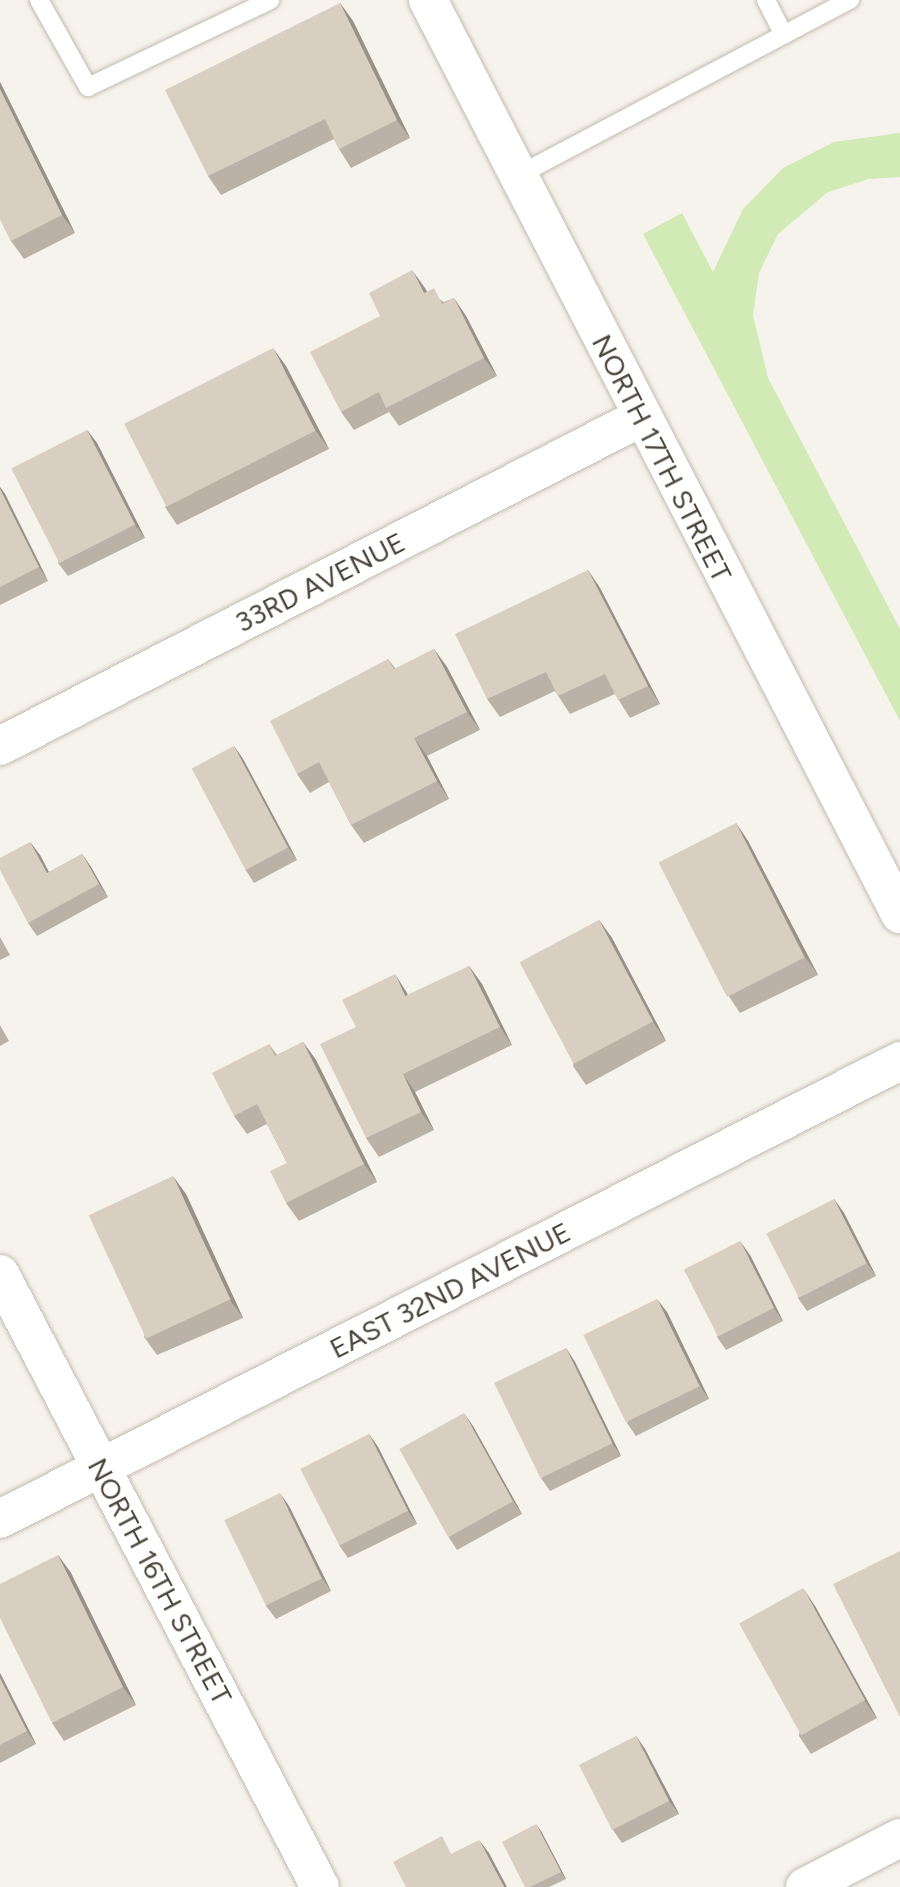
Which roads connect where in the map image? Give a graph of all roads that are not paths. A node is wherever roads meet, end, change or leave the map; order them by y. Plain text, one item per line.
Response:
1 (39, 0) edge
2 (270, 0) edge
3 (428, 0) edge
4 (766, 0) edge
5 (850, 0) edge
6 (784, 35) junction
7 (517, 176) junction
8 (640, 418) junction
9 (0, 746) edge
10 (900, 914) edge
11 (900, 1061) edge
12 (0, 1274) edge
13 (101, 1468) junction
14 (0, 1519) edge
15 (900, 1838) edge
16 (320, 1887) edge
17 (805, 1887) edge

1 - 2 lane
3 - 7 street, NORTH 17TH STREET
4 - 6 lane
5 - 6 lane
6 - 7 lane
7 - 8 street, NORTH 17TH STREET
8 - 9 street, 33RD AVENUE
8 - 10 street, NORTH 17TH STREET
11 - 13 street, EAST 32ND AVENUE
12 - 13 street, NORTH 16TH STREET
13 - 14 street, EAST 32ND AVENUE
13 - 16 street, NORTH 16TH STREET
15 - 17 street

